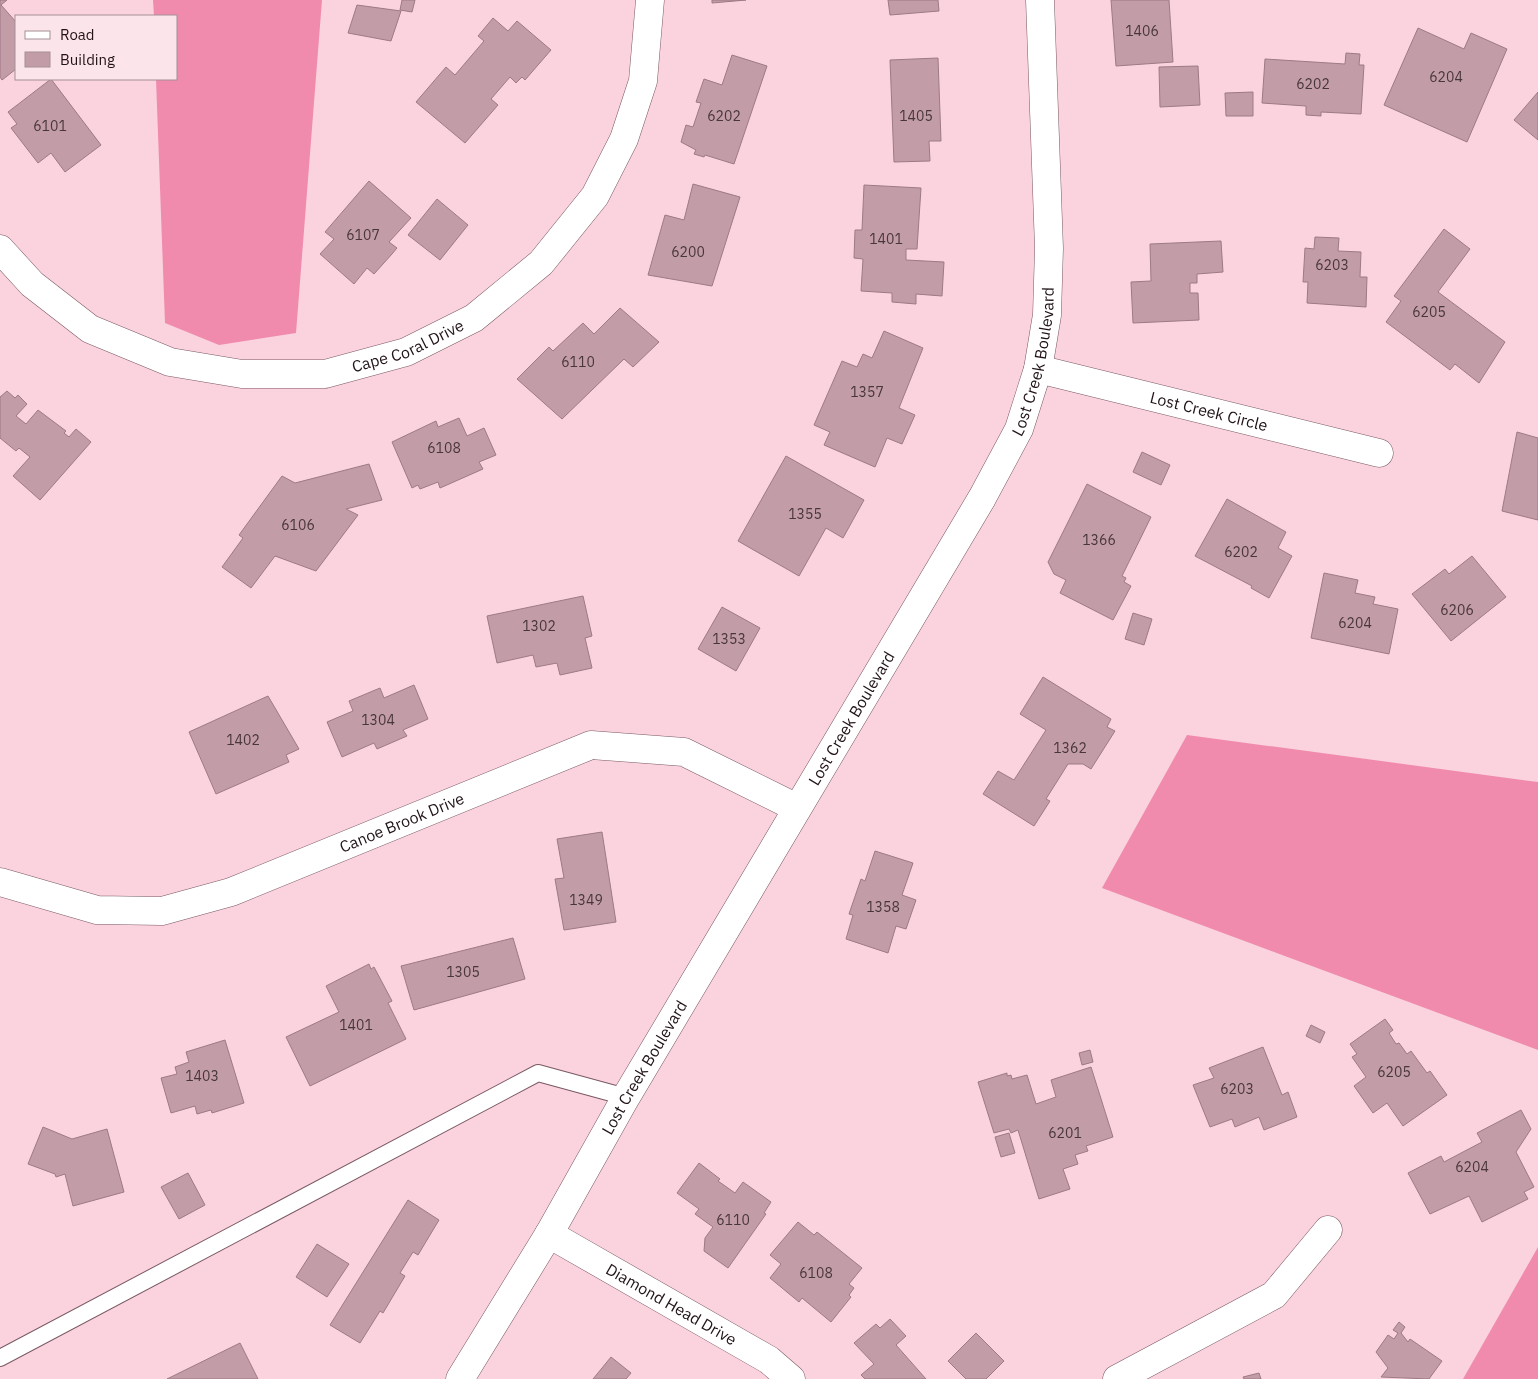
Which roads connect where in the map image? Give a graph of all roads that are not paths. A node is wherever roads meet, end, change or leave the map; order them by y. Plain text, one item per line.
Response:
1 (650, 0) edge
2 (1040, 0) edge
3 (0, 249) edge
4 (1038, 369) junction
5 (1379, 453) dead end
6 (797, 808) junction
7 (0, 882) edge
8 (626, 1097) junction
9 (1328, 1230) dead end
10 (549, 1234) junction
11 (0, 1358) edge
12 (460, 1379) edge
13 (791, 1379) edge
14 (1117, 1379) edge

1 - 3 street, Cape Coral Drive
2 - 4 street, Lost Creek Boulevard
4 - 5 street, Lost Creek Circle
4 - 6 street, Lost Creek Boulevard
6 - 7 street, Canoe Brook Drive
6 - 8 street, Lost Creek Boulevard
8 - 10 street, Lost Creek Boulevard
8 - 11 lane
9 - 14 street
10 - 12 street, Lost Creek Boulevard
10 - 13 street, Diamond Head Drive

